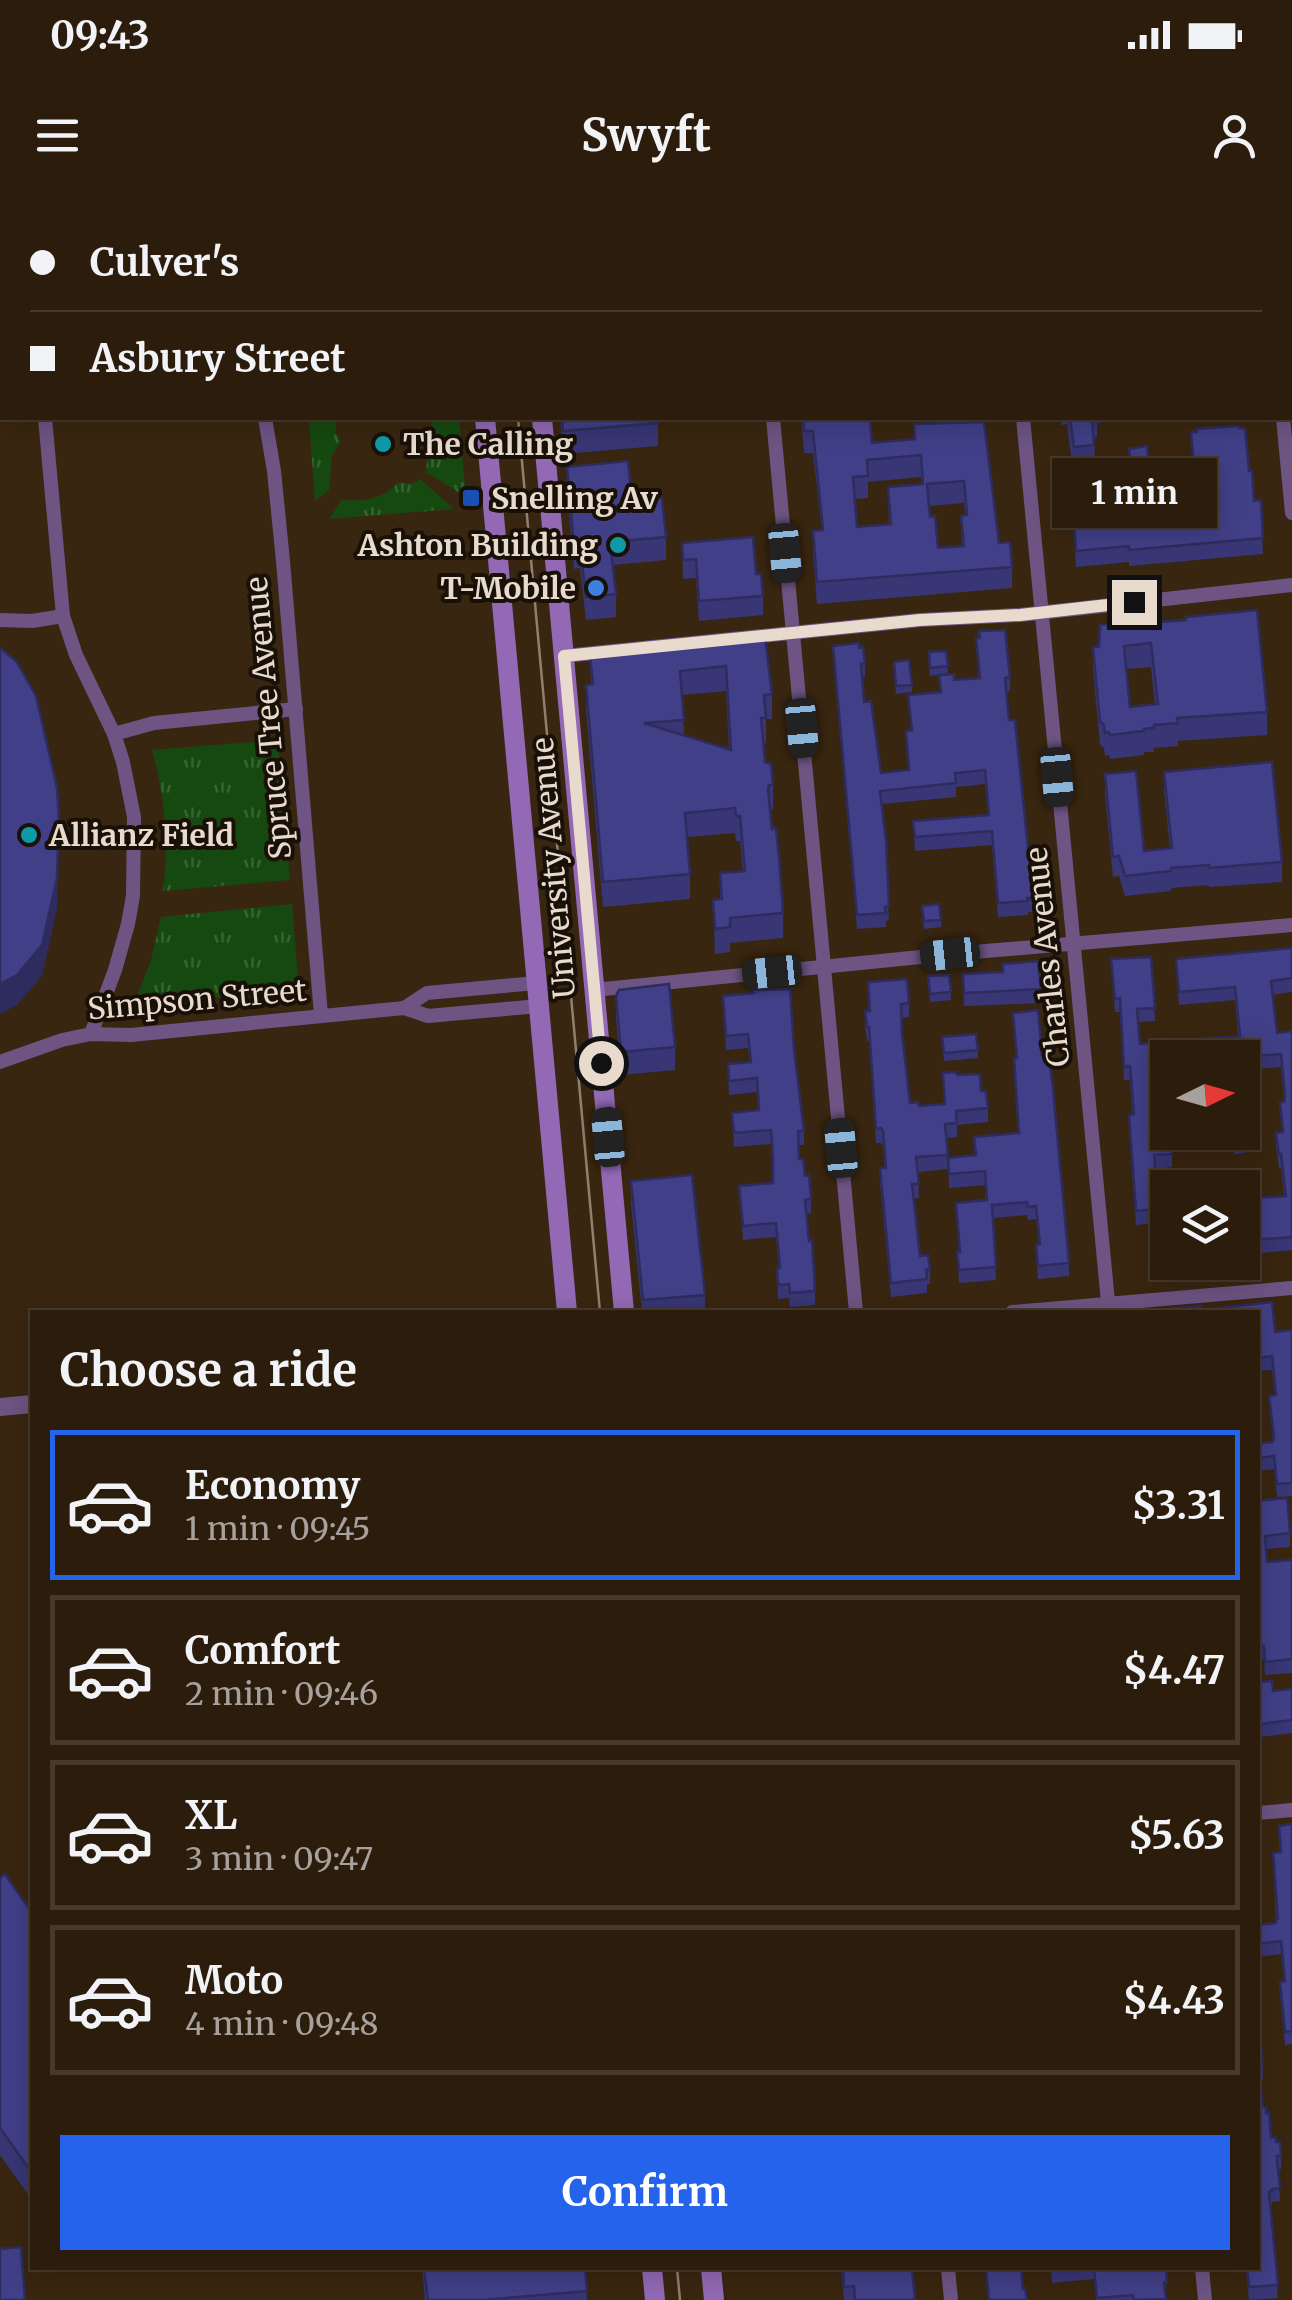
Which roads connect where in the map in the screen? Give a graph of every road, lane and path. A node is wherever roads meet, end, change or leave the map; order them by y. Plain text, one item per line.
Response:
1 (46, 420) edge
2 (265, 420) edge
3 (485, 420) edge
4 (542, 420) edge
5 (773, 420) edge
6 (1022, 420) edge
7 (1283, 420) edge
8 (1292, 512) edge
9 (1292, 585) edge
10 (1041, 612) junction
11 (62, 616) junction
12 (0, 620) edge
13 (793, 634) junction
14 (564, 656) junction
15 (296, 710) junction
16 (114, 734) junction
17 (1292, 924) edge
18 (1074, 944) junction
19 (825, 967) junction
20 (536, 983) junction
21 (594, 990) junction
22 (539, 1006) junction
23 (404, 1008) junction
24 (321, 1015) junction
25 (91, 1034) junction
26 (0, 1062) edge
27 (1292, 1288) edge
28 (1109, 1308) edge
29 (567, 1310) edge
30 (624, 1310) edge
31 (856, 1310) edge
32 (1060, 1310) edge
33 (30, 1404) edge
34 (0, 1406) edge
35 (1292, 1810) edge
36 (1260, 1813) edge
37 (652, 2270) edge
38 (710, 2270) edge
39 (948, 2270) edge
40 (1202, 2270) edge
41 (655, 2300) edge
42 (714, 2300) edge
43 (950, 2300) edge
44 (1205, 2300) edge

1 - 11 street
2 - 15 street, Spruce Tree Avenue
3 - 20 main road, University Avenue
4 - 14 main road, University Avenue
5 - 13 street
6 - 10 street, Charles Avenue
7 - 8 street
9 - 10 street
10 - 13 street
10 - 18 street, Charles Avenue
11 - 12 street
11 - 16 street
13 - 14 street
13 - 19 street
14 - 21 main road, University Avenue
15 - 16 street
15 - 24 street, Spruce Tree Avenue
16 - 25 street
17 - 18 street
18 - 19 street
18 - 28 street, Charles Avenue
19 - 21 street
19 - 31 street
20 - 22 main road, University Avenue
20 - 23 street, Simpson Street
21 - 30 main road, University Avenue
22 - 23 street, Simpson Street
22 - 29 main road, University Avenue
23 - 24 street, Simpson Street
24 - 25 street, Simpson Street
25 - 26 street, Simpson Street
27 - 28 street
28 - 32 street
33 - 34 street
35 - 36 street
37 - 41 main road
38 - 42 main road
39 - 43 street
40 - 44 street

